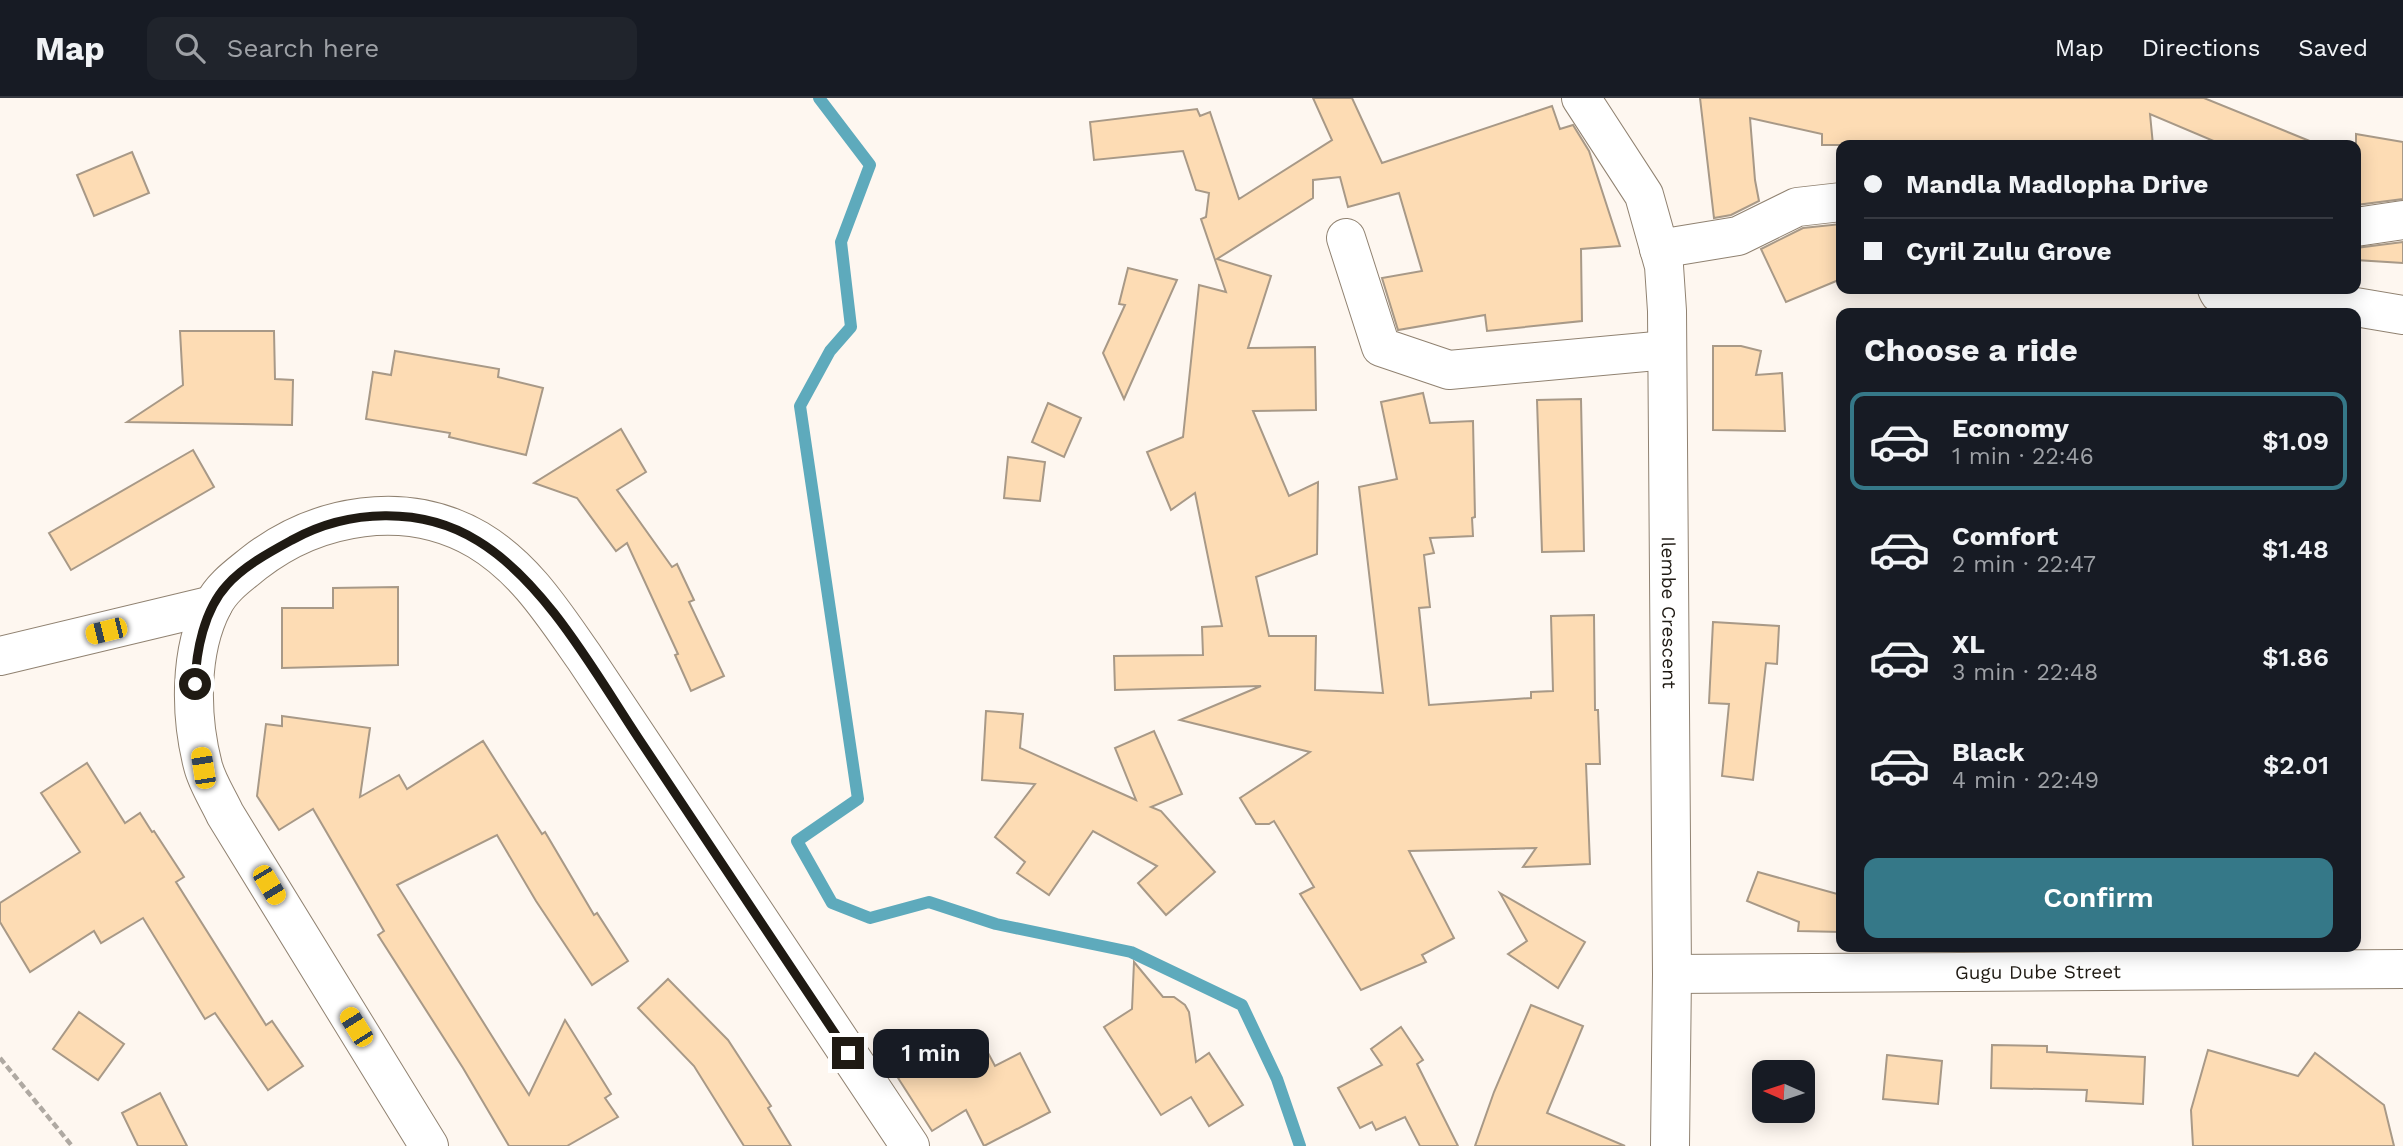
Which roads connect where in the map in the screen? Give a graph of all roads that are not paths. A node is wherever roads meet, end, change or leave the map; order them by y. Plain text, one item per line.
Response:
1 (1581, 98) edge
2 (1836, 203) edge
3 (2403, 220) edge
4 (2361, 226) edge
5 (1346, 238) dead end
6 (1659, 249) junction
7 (2233, 294) edge
8 (2403, 315) edge
9 (1667, 350) junction
10 (213, 605) junction
11 (0, 656) edge
12 (2403, 969) edge
13 (1672, 974) junction
14 (429, 1146) edge
15 (910, 1146) edge
16 (1670, 1146) edge

1 - 6 street, Ilembe Crescent
2 - 6 street
3 - 4 street
5 - 9 street
6 - 9 street, Ilembe Crescent
7 - 8 street
9 - 13 street, Ilembe Crescent
10 - 11 street
10 - 14 street
10 - 15 street
12 - 13 street, Gugu Dube Street
13 - 16 street, Ilembe Crescent

